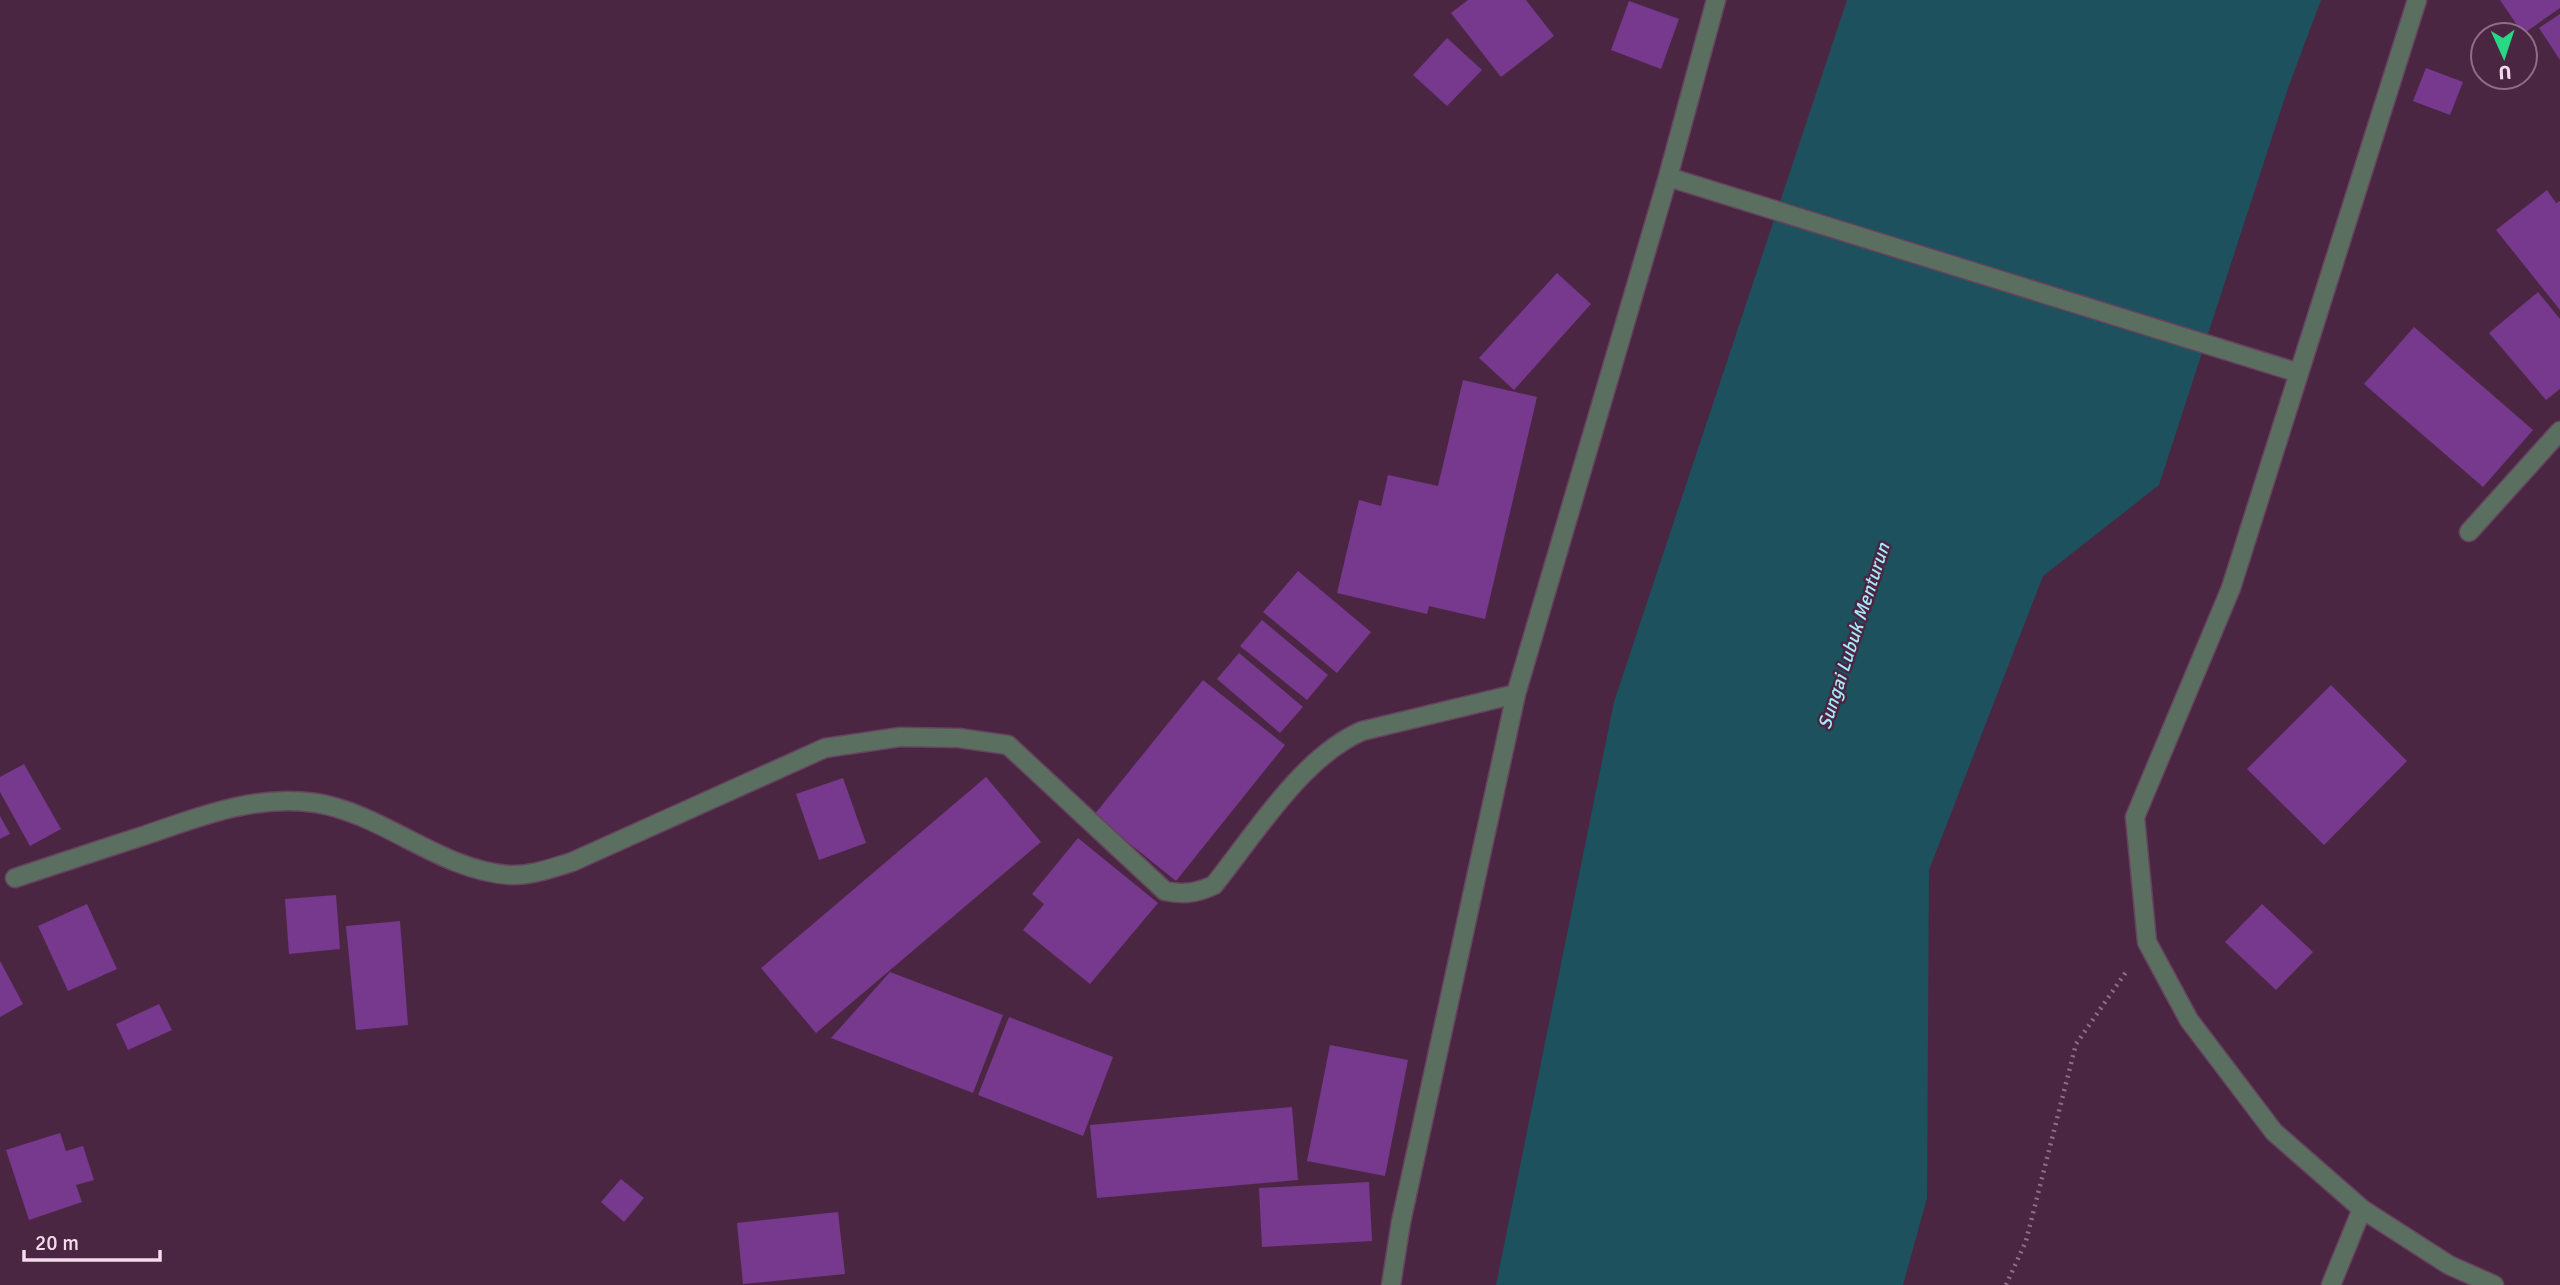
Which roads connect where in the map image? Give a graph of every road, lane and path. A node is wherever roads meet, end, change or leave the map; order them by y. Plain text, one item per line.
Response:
1 (1716, 0) edge
2 (2417, 0) edge
3 (1668, 177) junction
4 (2299, 373) junction
5 (2560, 431) edge
6 (2469, 533) dead end
7 (1516, 694) junction
8 (15, 878) dead end
9 (2147, 942) junction
10 (2362, 1209) junction
11 (1391, 1285) edge
12 (2006, 1285) edge
13 (2331, 1285) edge
14 (2494, 1285) edge

1 - 3 street
2 - 4 street
3 - 4 street
3 - 7 street
4 - 9 street
5 - 6 street
7 - 8 street
7 - 11 street
9 - 10 street
9 - 12 path
10 - 13 street
10 - 14 street

